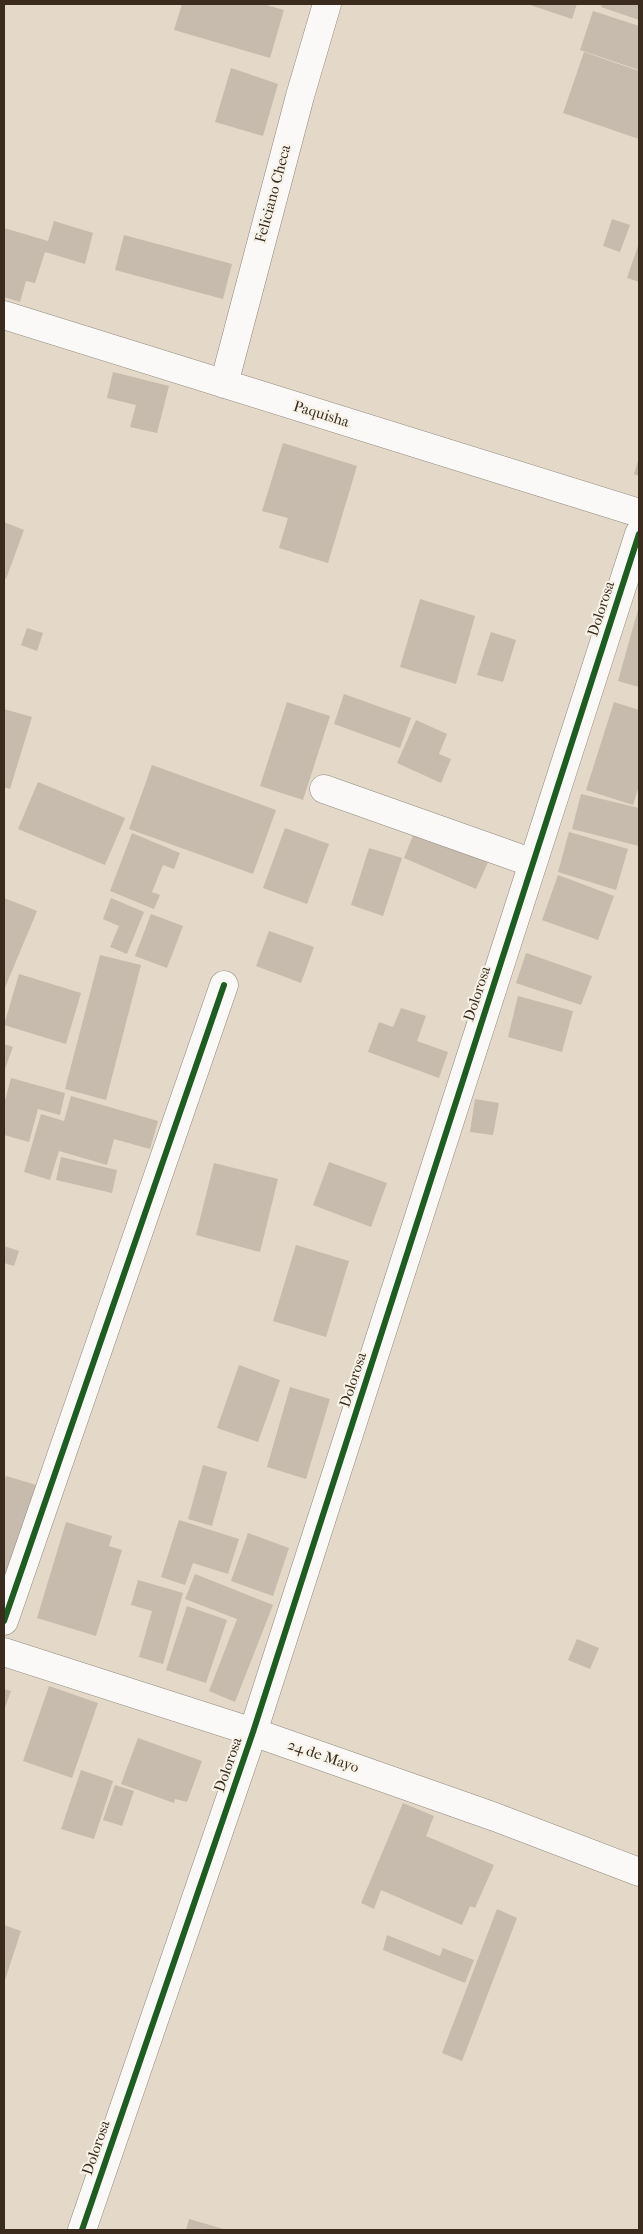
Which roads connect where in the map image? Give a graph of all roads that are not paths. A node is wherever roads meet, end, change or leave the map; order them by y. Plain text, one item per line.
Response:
1 (327, 4) edge
2 (4, 315) edge
3 (224, 384) junction
4 (639, 513) edge
5 (639, 534) edge
6 (324, 789) dead end
7 (533, 863) junction
8 (224, 985) dead end
9 (4, 1621) edge
10 (4, 1652) edge
11 (253, 1732) junction
12 (639, 1872) edge
13 (82, 2230) edge

1 - 3 street, Feliciano Checa
2 - 3 street, Paquisha
3 - 4 street, Paquisha
5 - 7 street, Dolorosa
6 - 7 street
7 - 11 street, Dolorosa
8 - 9 street
10 - 11 street, 24 de Mayo
11 - 12 street, 24 de Mayo
11 - 13 street, Dolorosa

